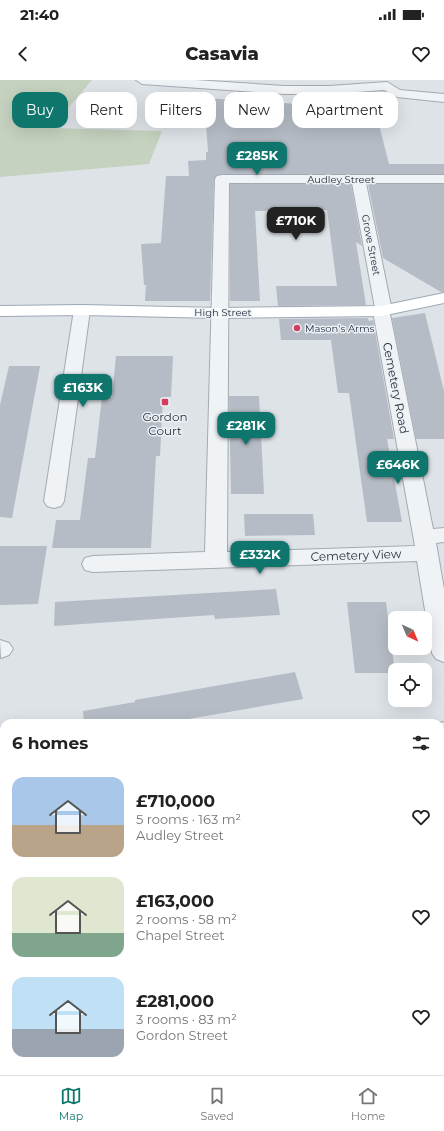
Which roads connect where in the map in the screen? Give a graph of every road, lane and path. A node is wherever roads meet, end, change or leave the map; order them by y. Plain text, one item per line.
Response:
1 (142, 80) edge
2 (406, 81) edge
3 (387, 86) junction
4 (444, 98) edge
5 (358, 179) junction
6 (444, 179) edge
7 (444, 298) edge
8 (82, 310) junction
9 (0, 311) edge
10 (383, 311) junction
11 (219, 313) junction
12 (54, 501) dead end
13 (432, 541) edge
14 (216, 560) junction
15 (92, 564) dead end
16 (444, 653) edge

1 - 3 street
2 - 3 street
3 - 4 street
5 - 6 street, Audley Street
5 - 10 street, Grove Street
5 - 11 street, Audley Street
7 - 10 main road, High Street
8 - 9 main road, High Street
8 - 11 main road, High Street
8 - 12 street
10 - 11 main road, High Street
10 - 13 street, Cemetery Road
11 - 14 street
13 - 14 street, Cemetery View
13 - 16 street, Cemetery Road
14 - 15 street, Cemetery View

